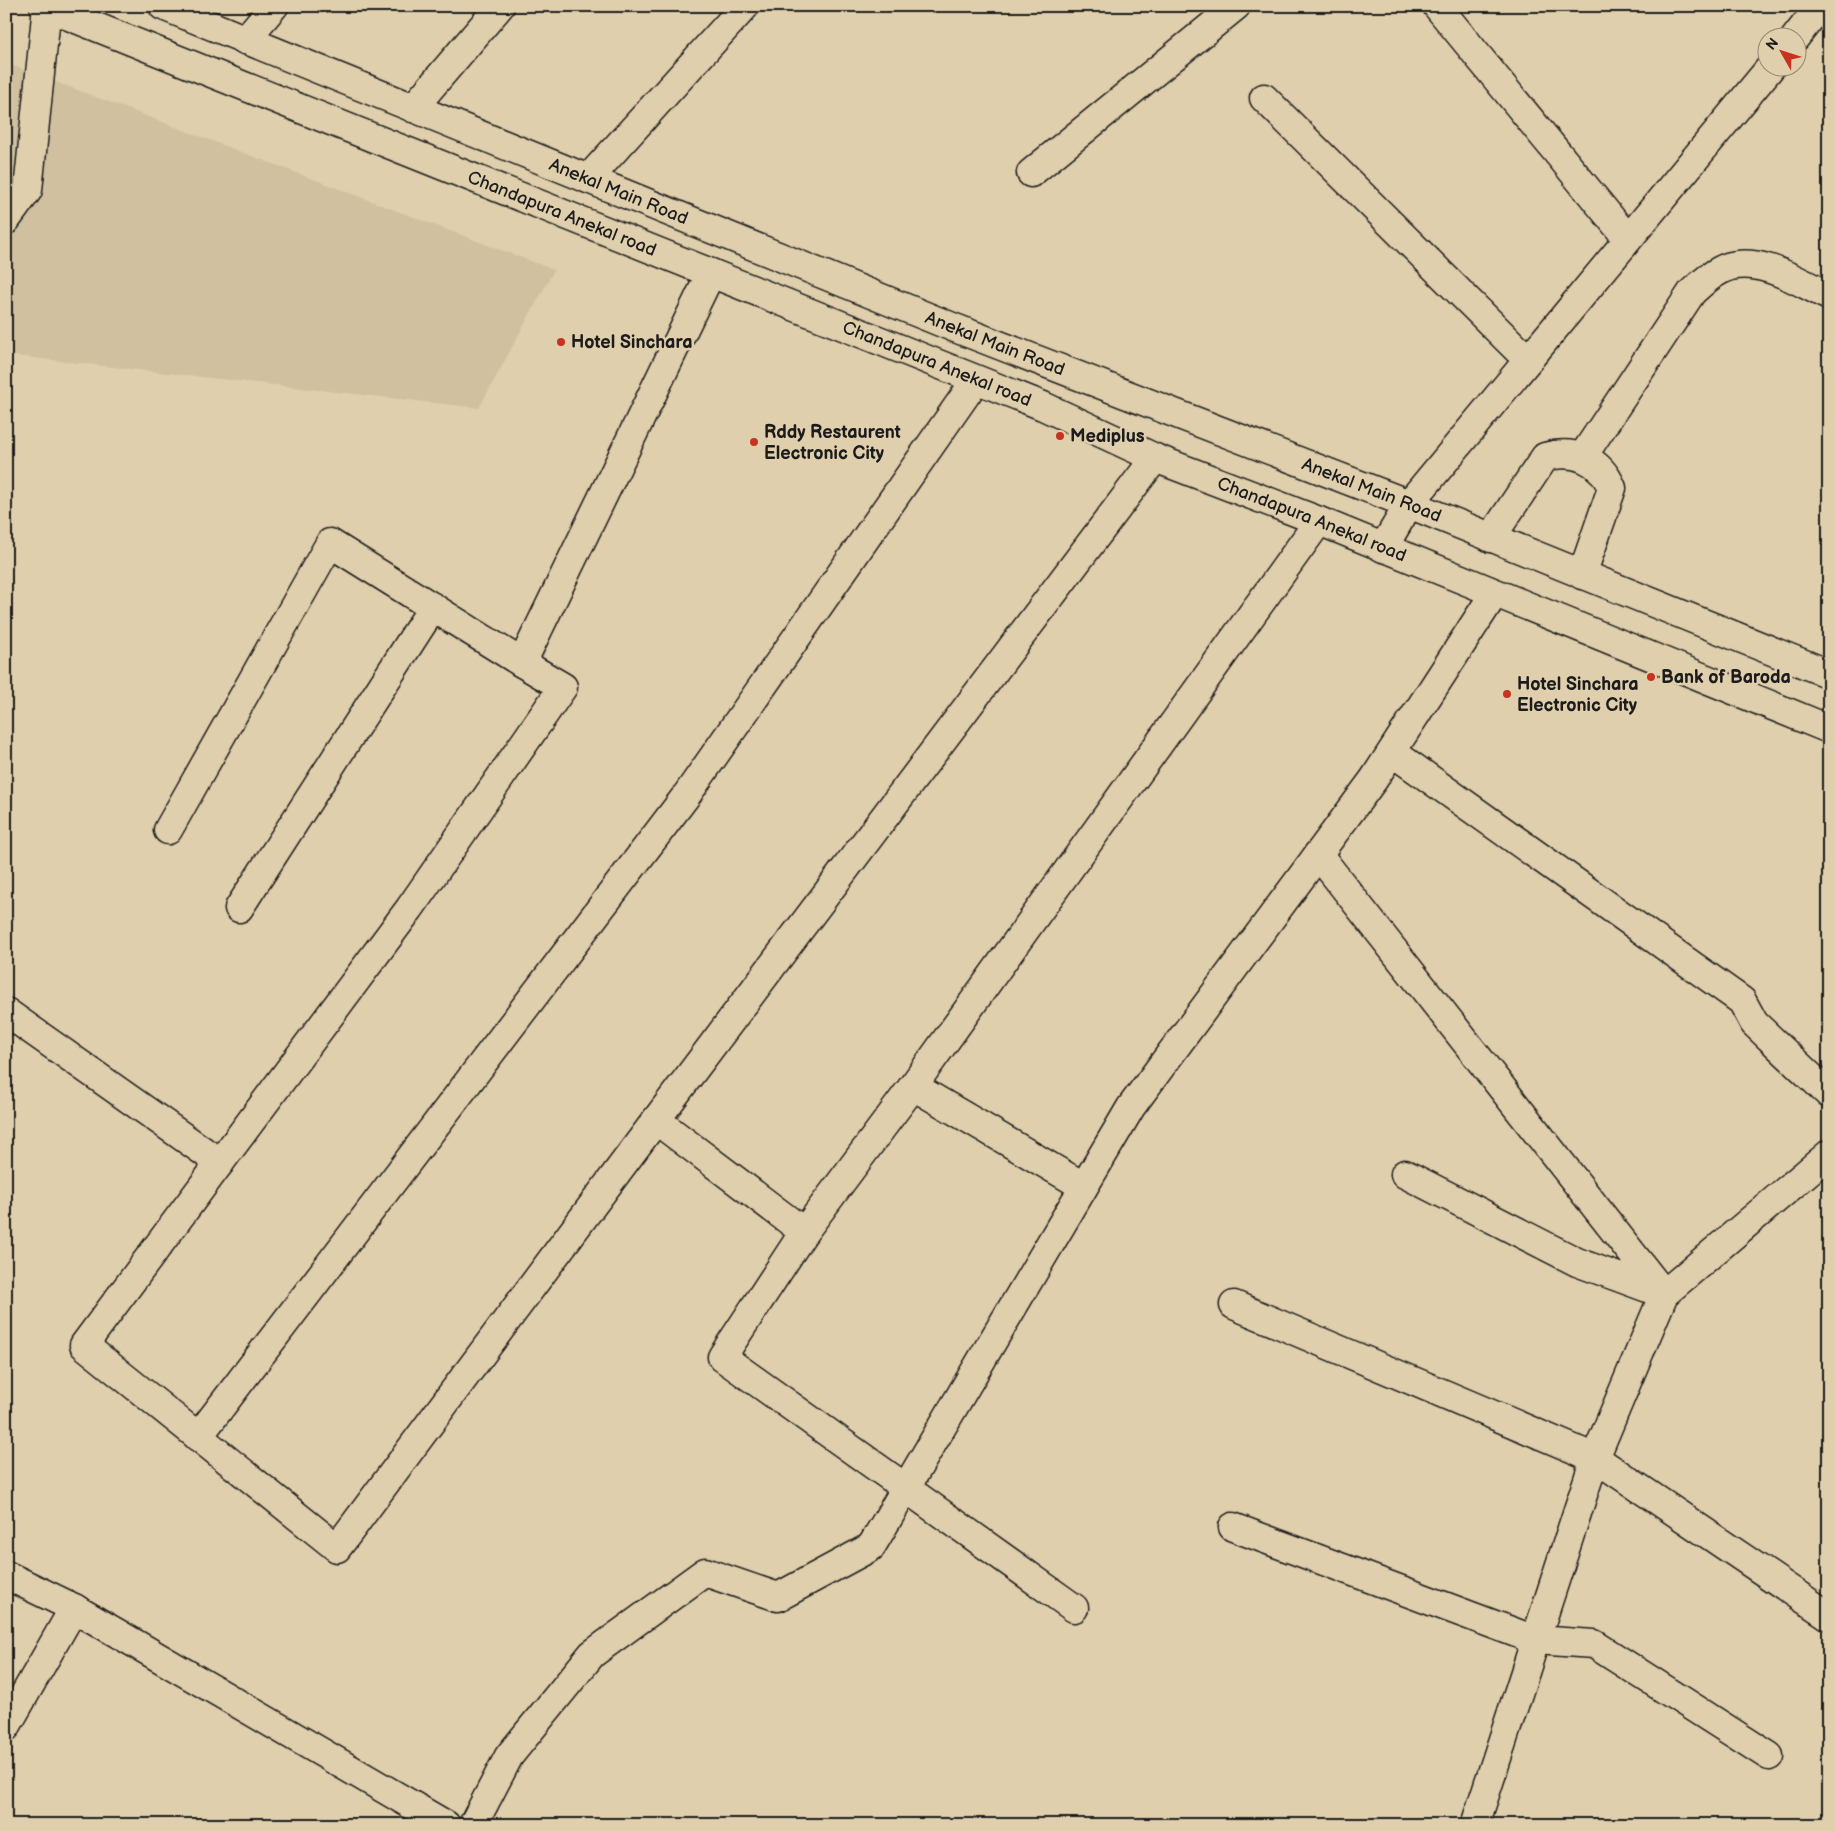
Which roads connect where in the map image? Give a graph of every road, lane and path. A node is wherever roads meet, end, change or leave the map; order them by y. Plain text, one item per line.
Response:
1 (163, 6) edge
2 (274, 6) edge
3 (500, 6) edge
4 (745, 6) edge
5 (1236, 6) edge
6 (1437, 6) edge
7 (46, 7) edge
8 (1819, 7) edge
9 (1802, 28) edge
10 (245, 40) junction
11 (1762, 78) edge
12 (1264, 98) dead end
13 (413, 108) junction
14 (1031, 173) dead end
15 (588, 179) junction
16 (6, 220) edge
17 (1628, 239) junction
18 (711, 272) junction
19 (1829, 296) edge
20 (1528, 360) junction
21 (976, 380) junction
22 (1583, 456) junction
23 (1155, 458) junction
24 (1409, 504) junction
25 (1319, 521) junction
26 (1491, 538) junction
27 (1382, 548) junction
28 (1582, 575) junction
29 (1494, 594) junction
30 (433, 607) junction
31 (522, 663) junction
32 (1829, 674) edge
33 (1829, 729) edge
34 (1392, 752) junction
35 (168, 830) dead end
36 (1318, 854) junction
37 (239, 908) dead end
38 (6, 1012) edge
39 (913, 1086) junction
40 (1829, 1094) edge
41 (656, 1120) junction
42 (1829, 1154) edge
43 (220, 1163) junction
44 (1405, 1174) dead end
45 (1083, 1186) junction
46 (804, 1232) junction
47 (1664, 1294) junction
48 (1234, 1305) dead end
49 (198, 1437) junction
50 (1595, 1458) junction
51 (906, 1488) junction
52 (1233, 1527) dead end
53 (6, 1575) edge
54 (74, 1608) junction
55 (1074, 1608) dead end
56 (1829, 1616) edge
57 (1535, 1640) junction
58 (6, 1727) edge
59 (1769, 1756) dead end
60 (446, 1825) edge
61 (474, 1825) edge
62 (1475, 1825) edge

1 - 10 street, Anekal Main Road
2 - 10 street
3 - 13 street
4 - 15 street
5 - 14 street
6 - 17 street
7 - 16 street
7 - 18 street, Chandapura Anekal road
8 - 9 street
10 - 13 street, Anekal Main Road
11 - 17 street
12 - 20 street
13 - 15 street, Anekal Main Road
15 - 24 street, Anekal Main Road
17 - 20 street
18 - 21 street, Chandapura Anekal road
18 - 31 street
19 - 22 street
20 - 24 street
21 - 23 street, Chandapura Anekal road
21 - 49 street
22 - 26 street
22 - 28 street
23 - 25 street, Chandapura Anekal road
23 - 41 street
24 - 26 street, Anekal Main Road
24 - 27 street
25 - 27 street, Chandapura Anekal road
25 - 39 street
26 - 28 street, Anekal Main Road
27 - 29 street, Chandapura Anekal road
28 - 32 street, Anekal Main Road
29 - 33 street, Chandapura Anekal road
29 - 34 street
30 - 31 street
30 - 35 street
30 - 37 street
31 - 43 street
34 - 36 street
34 - 40 street
36 - 45 street
36 - 47 street
38 - 43 street
39 - 45 street
39 - 46 street
41 - 46 street
41 - 49 street
42 - 47 street
43 - 49 street
44 - 47 street
45 - 51 street
46 - 51 street
47 - 50 street
48 - 50 street
50 - 56 street
50 - 57 street
51 - 55 street
51 - 61 street
52 - 57 street
53 - 54 street
54 - 58 street
54 - 60 street
57 - 59 street
57 - 62 street

